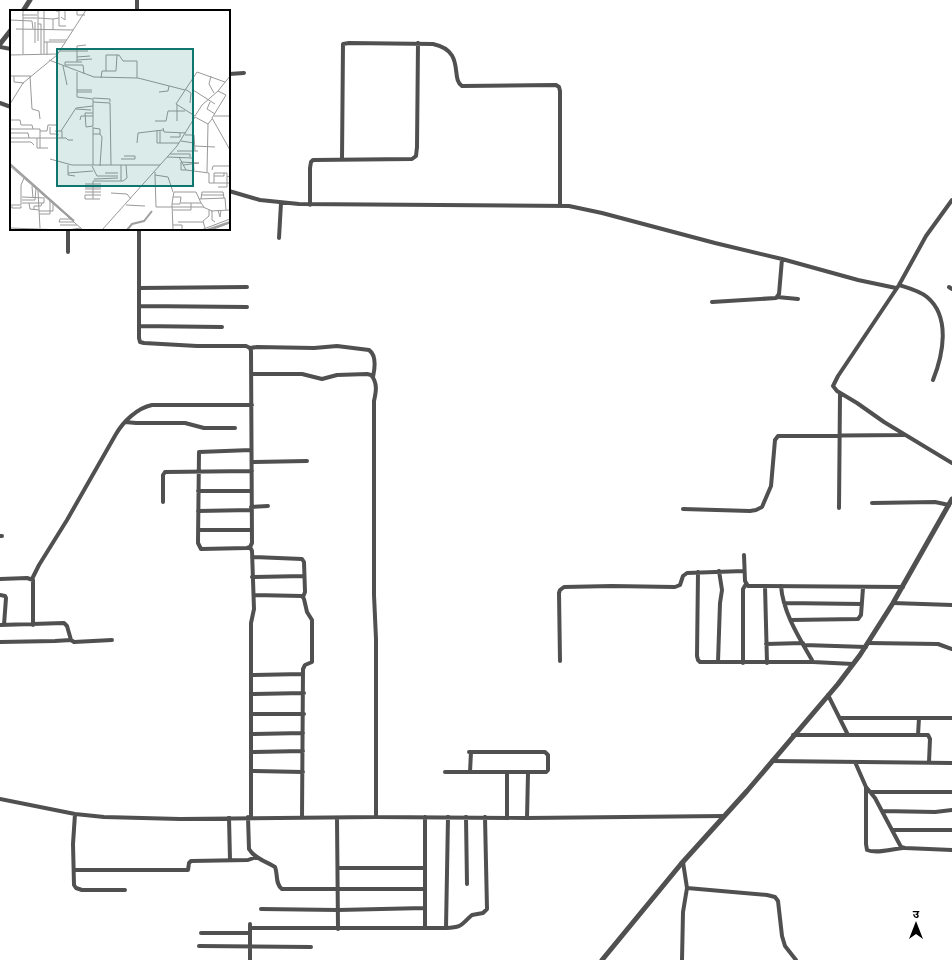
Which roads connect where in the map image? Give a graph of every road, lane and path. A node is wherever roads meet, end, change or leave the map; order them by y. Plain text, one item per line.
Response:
1 (30, 0) edge
2 (24, 10) edge
3 (10, 31) edge
4 (1, 43) edge
5 (418, 43) junction
6 (10, 48) edge
7 (244, 73) dead end
8 (230, 74) edge
9 (0, 103) edge
10 (10, 107) edge
11 (342, 159) junction
12 (230, 191) edge
13 (952, 200) edge
14 (281, 203) junction
15 (310, 204) junction
16 (560, 205) junction
17 (68, 230) edge
18 (139, 230) edge
19 (279, 238) dead end
20 (68, 252) dead end
21 (782, 259) junction
22 (898, 286) junction
23 (247, 287) dead end
24 (139, 288) junction
25 (777, 298) junction
26 (798, 299) dead end
27 (712, 302) dead end
28 (139, 306) junction
29 (247, 307) dead end
30 (139, 326) junction
31 (222, 327) dead end
32 (250, 348) junction
33 (252, 374) junction
34 (373, 377) junction
35 (933, 380) dead end
36 (840, 393) junction
37 (252, 405) junction
38 (125, 422) junction
39 (235, 428) dead end
40 (839, 435) junction
41 (905, 435) junction
42 (252, 450) junction
43 (307, 461) dead end
44 (252, 462) junction
45 (952, 463) edge
46 (198, 471) junction
47 (252, 471) junction
48 (198, 491) junction
49 (251, 491) junction
50 (952, 499) edge
51 (163, 502) dead end
52 (872, 503) dead end
53 (949, 505) junction
54 (268, 506) dead end
55 (251, 508) junction
56 (839, 508) dead end
57 (683, 510) dead end
58 (198, 511) junction
59 (198, 530) junction
60 (252, 530) junction
61 (250, 547) junction
62 (744, 555) dead end
63 (252, 557) junction
64 (719, 571) junction
65 (744, 571) junction
66 (698, 572) junction
67 (304, 576) junction
68 (252, 577) junction
69 (0, 579) edge
70 (32, 579) junction
71 (746, 584) junction
72 (766, 586) junction
73 (781, 586) junction
74 (903, 587) junction
75 (863, 588) junction
76 (0, 595) edge
77 (254, 595) junction
78 (303, 597) junction
79 (784, 603) junction
80 (893, 603) junction
81 (862, 604) junction
82 (952, 605) edge
83 (791, 620) junction
84 (33, 624) junction
85 (2, 625) edge
86 (70, 640) junction
87 (112, 640) dead end
88 (0, 642) edge
89 (766, 644) junction
90 (804, 644) junction
91 (867, 645) junction
92 (952, 649) edge
93 (560, 661) dead end
94 (718, 662) junction
95 (813, 662) junction
96 (743, 663) junction
97 (767, 663) junction
98 (853, 664) junction
99 (252, 674) junction
100 (303, 674) junction
101 (304, 693) junction
102 (252, 694) junction
103 (828, 695) junction
104 (252, 714) junction
105 (304, 714) junction
106 (840, 718) junction
107 (918, 718) junction
108 (952, 718) edge
109 (303, 733) junction
110 (252, 734) junction
111 (848, 735) junction
112 (918, 735) junction
113 (792, 736) junction
114 (303, 751) junction
115 (251, 752) junction
116 (772, 761) junction
117 (855, 762) junction
118 (929, 762) junction
119 (952, 763) edge
120 (251, 771) junction
121 (303, 772) junction
122 (445, 772) dead end
123 (470, 772) junction
124 (506, 772) junction
125 (528, 773) junction
126 (866, 787) junction
127 (870, 792) junction
128 (952, 792) edge
129 (0, 799) edge
130 (952, 810) edge
131 (882, 811) junction
132 (75, 814) junction
133 (724, 816) junction
134 (250, 817) junction
135 (376, 817) junction
136 (425, 817) junction
137 (448, 817) junction
138 (466, 817) junction
139 (485, 817) junction
140 (229, 818) junction
141 (302, 818) junction
142 (337, 818) junction
143 (507, 818) junction
144 (527, 818) junction
145 (892, 830) junction
146 (952, 830) edge
147 (903, 848) junction
148 (952, 850) edge
149 (256, 857) junction
150 (230, 860) junction
151 (683, 862) junction
152 (338, 868) junction
153 (425, 868) junction
154 (74, 870) junction
155 (467, 884) dead end
156 (687, 888) junction
157 (425, 889) junction
158 (126, 890) dead end
159 (338, 890) junction
160 (425, 908) junction
161 (260, 909) dead end
162 (338, 910) junction
163 (250, 928) junction
164 (425, 928) junction
165 (446, 928) junction
166 (338, 929) junction
167 (201, 933) dead end
168 (199, 946) dead end
169 (251, 947) junction
170 (311, 947) dead end
171 (250, 960) edge
172 (602, 960) edge
173 (682, 960) edge
174 (796, 960) edge

1 - 2 street
3 - 4 street
4 - 6 street
5 - 11 street
5 - 11 street
5 - 16 street
7 - 8 street
9 - 10 street
11 - 15 street
12 - 14 street
13 - 22 street
14 - 15 street
14 - 19 street
15 - 16 street
16 - 21 street
17 - 20 street
18 - 24 street
21 - 22 street
21 - 25 street
22 - 35 street
22 - 36 street
23 - 24 street
24 - 28 street
25 - 26 street
25 - 27 street
28 - 29 street
28 - 30 street
30 - 31 street
30 - 32 street
32 - 33 street
32 - 34 street
33 - 34 street
33 - 37 street
34 - 135 street
36 - 40 street
36 - 41 street
37 - 38 street
37 - 42 street
38 - 39 street
38 - 70 street
40 - 41 street
40 - 56 street
40 - 57 street
41 - 45 street
42 - 44 street
42 - 46 street
43 - 44 street
44 - 47 street
46 - 47 street
46 - 48 street
46 - 51 street
47 - 49 street
48 - 49 street
48 - 58 street
49 - 55 street
50 - 53 street
52 - 53 street
53 - 74 street
54 - 55 street
55 - 58 street
55 - 60 street
58 - 59 street
59 - 60 street
59 - 61 street
60 - 61 street
61 - 63 street
62 - 65 street
63 - 67 street
63 - 68 street
64 - 65 street
64 - 66 street
64 - 94 street
65 - 71 street
66 - 93 street
66 - 94 street
67 - 68 street
67 - 78 street
68 - 77 street
69 - 70 street
70 - 84 street
71 - 72 street
71 - 96 street
72 - 73 street
72 - 89 street
73 - 75 street
73 - 79 street
74 - 75 street
74 - 80 street
75 - 81 street
76 - 85 street
77 - 78 street
77 - 99 street
78 - 100 street
79 - 81 street
79 - 83 street
80 - 82 street
80 - 91 street
81 - 83 street
83 - 90 street
84 - 85 street
84 - 86 street
86 - 87 street
86 - 88 street
89 - 90 street
89 - 97 street
90 - 91 street
90 - 95 street
91 - 92 street
91 - 98 street
94 - 96 street
95 - 97 street
95 - 98 street
96 - 97 street
98 - 103 street
99 - 100 street
99 - 102 street
100 - 101 street
101 - 102 street
101 - 105 street
102 - 104 street
103 - 106 street
103 - 113 street
104 - 105 street
104 - 110 street
105 - 109 street
106 - 107 street
106 - 111 street
107 - 108 street
107 - 112 street
109 - 110 street
109 - 114 street
110 - 115 street
111 - 112 street
111 - 113 street
112 - 118 street
113 - 116 street
114 - 115 street
114 - 121 street
115 - 120 street
116 - 117 street
116 - 133 street
117 - 118 street
117 - 126 street
118 - 119 street
120 - 121 street
120 - 134 street
121 - 141 street
122 - 123 street
123 - 124 street
123 - 125 street
124 - 125 street
124 - 143 street
125 - 144 street
126 - 127 street
126 - 147 street
127 - 128 street
127 - 131 street
129 - 132 street
130 - 131 street
131 - 145 street
132 - 140 street
132 - 154 street
133 - 144 street
133 - 151 street
134 - 140 street
134 - 141 street
134 - 149 street
135 - 136 street
135 - 142 street
136 - 137 street
136 - 153 street
137 - 138 street
137 - 165 street
138 - 139 street
138 - 155 street
139 - 143 street
139 - 165 street
140 - 150 street
141 - 142 street
142 - 152 street
143 - 144 street
145 - 146 street
145 - 147 street
147 - 148 street
149 - 150 street
149 - 159 street
150 - 154 street
151 - 156 street
151 - 172 street
152 - 153 street
152 - 159 street
153 - 157 street
154 - 158 street
156 - 173 street
156 - 174 street
157 - 159 street
157 - 160 street
159 - 162 street
160 - 162 street
160 - 164 street
161 - 162 street
162 - 166 street
163 - 166 street
163 - 167 street
163 - 169 street
164 - 165 street
164 - 166 street
168 - 169 street
169 - 170 street
169 - 171 street

